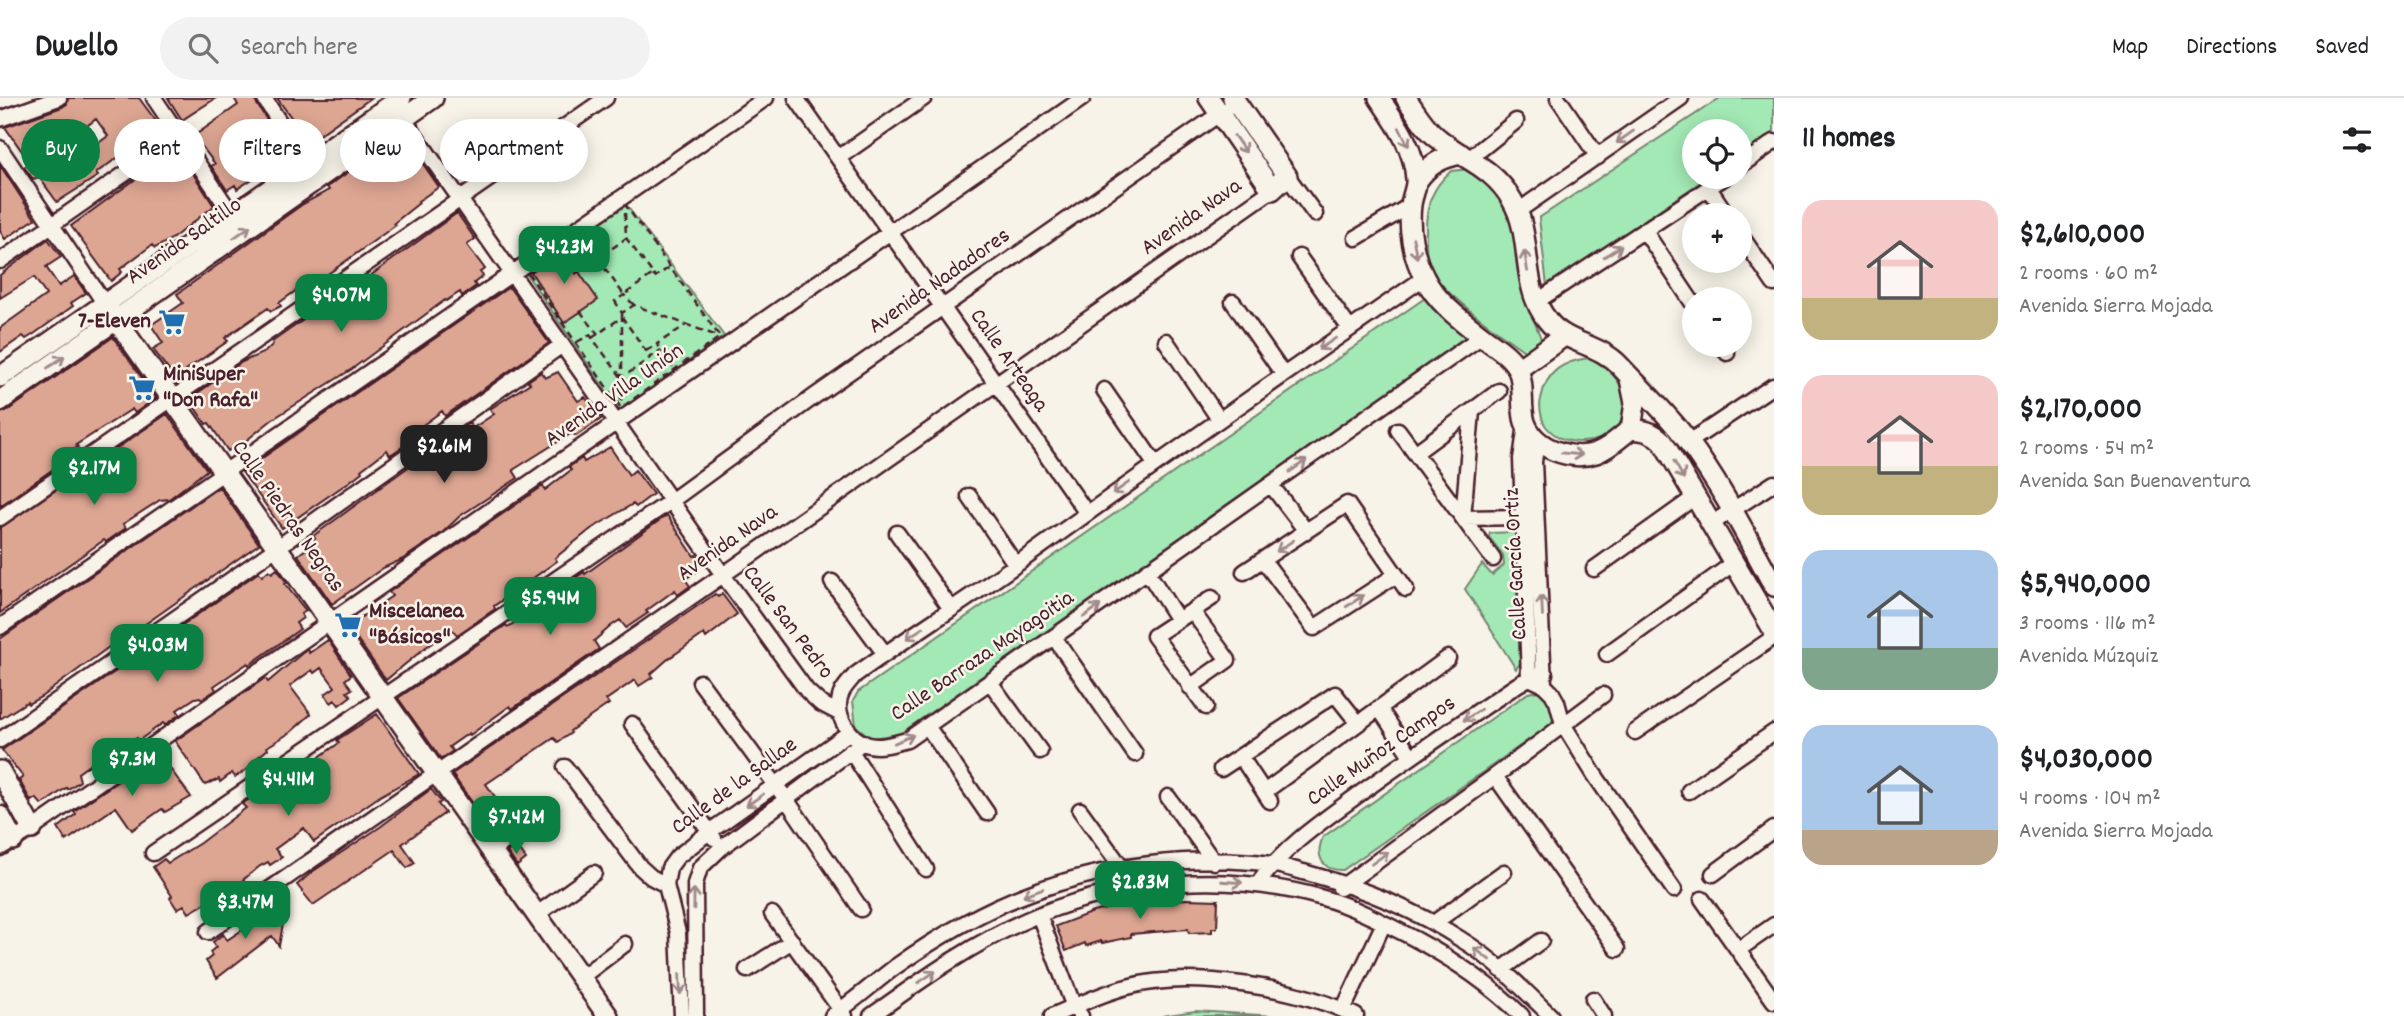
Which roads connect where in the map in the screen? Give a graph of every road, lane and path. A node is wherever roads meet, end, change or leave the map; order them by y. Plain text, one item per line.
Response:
1 (59, 98) edge
2 (154, 98) edge
3 (264, 98) edge
4 (433, 98) edge
5 (606, 98) edge
6 (766, 98) edge
7 (796, 98) edge
8 (924, 98) edge
9 (1083, 98) edge
10 (1379, 98) edge
11 (1406, 98) edge
12 (1558, 98) edge
13 (1681, 98) edge
14 (1235, 100) edge
15 (397, 104) edge
16 (1660, 104) edge
17 (1214, 106) edge
18 (168, 119) edge
19 (277, 119) edge
20 (0, 120) edge
21 (1516, 121) dead end
22 (1774, 142) edge
23 (0, 148) edge
24 (326, 152) edge
25 (1466, 156) junction
26 (1598, 157) junction
27 (838, 158) junction
28 (1752, 158) edge
29 (205, 175) edge
30 (1287, 176) junction
31 (1417, 181) junction
32 (114, 182) edge
33 (282, 182) edge
34 (1707, 189) edge
35 (1272, 190) junction
36 (460, 199) junction
37 (624, 203) junction
38 (1411, 205) junction
39 (1518, 211) junction
40 (1315, 214) dead end
41 (233, 216) junction
42 (51, 226) junction
43 (1644, 230) junction
44 (890, 232) junction
45 (577, 237) junction
46 (626, 238) junction
47 (1356, 239) dead end
48 (1752, 252) edge
49 (1299, 257) dead end
50 (598, 259) junction
51 (0, 261) edge
52 (592, 262) junction
53 (670, 267) junction
54 (512, 274) junction
55 (575, 274) dead end
56 (653, 274) junction
57 (1424, 278) junction
58 (1774, 284) edge
59 (1683, 287) edge
60 (624, 295) junction
61 (1233, 302) dead end
62 (1536, 302) junction
63 (634, 306) junction
64 (943, 307) junction
65 (580, 311) dead end
66 (111, 312) junction
67 (622, 315) junction
68 (686, 325) junction
69 (1350, 328) junction
70 (598, 334) junction
71 (1482, 336) junction
72 (1564, 336) junction
73 (720, 337) junction
74 (592, 338) junction
75 (1166, 341) dead end
76 (569, 344) junction
77 (657, 344) junction
78 (646, 351) junction
79 (662, 351) junction
80 (651, 358) junction
81 (1518, 369) junction
82 (675, 370) junction
83 (1283, 374) junction
84 (0, 377) edge
85 (622, 378) junction
86 (1629, 378) junction
87 (996, 383) junction
88 (1773, 386) edge
89 (1104, 390) dead end
90 (1499, 391) dead end
91 (173, 398) junction
92 (0, 401) edge
93 (1472, 411) junction
94 (619, 415) junction
95 (1219, 419) junction
96 (1631, 429) junction
97 (1398, 430) dead end
98 (1531, 432) junction
99 (1689, 442) junction
100 (1415, 453) junction
101 (1155, 464) junction
102 (226, 471) junction
103 (1774, 483) edge
104 (1271, 485) junction
105 (968, 496) dead end
106 (1695, 497) junction
107 (671, 501) junction
108 (1086, 512) junction
109 (1732, 512) junction
110 (1524, 517) junction
111 (0, 518) edge
112 (1463, 518) junction
113 (1711, 524) junction
114 (1306, 531) junction
115 (897, 533) dead end
116 (278, 547) junction
117 (1493, 559) dead end
118 (1263, 560) junction
119 (1734, 563) junction
120 (1016, 565) junction
121 (1594, 569) dead end
122 (1147, 572) junction
123 (1244, 572) dead end
124 (723, 575) junction
125 (1396, 575) junction
126 (832, 582) dead end
127 (1774, 586) edge
128 (1406, 589) dead end
129 (1212, 598) dead end
130 (951, 609) junction
131 (1192, 611) junction
132 (1178, 620) junction
133 (330, 623) junction
134 (0, 627) edge
135 (1774, 631) edge
136 (1054, 637) junction
137 (1774, 637) edge
138 (885, 654) junction
139 (1607, 654) dead end
140 (1448, 658) dead end
141 (1529, 678) junction
142 (1545, 680) junction
143 (700, 682) dead end
144 (990, 682) junction
145 (1190, 687) junction
146 (1603, 695) dead end
147 (382, 697) junction
148 (1206, 707) dead end
149 (1379, 708) junction
150 (839, 713) junction
151 (1357, 723) junction
152 (632, 724) dead end
153 (1563, 724) junction
154 (928, 726) junction
155 (850, 732) junction
156 (1635, 732) dead end
157 (1774, 732) edge
158 (0, 740) edge
159 (863, 742) junction
160 (851, 751) junction
161 (1040, 751) dead end
162 (1135, 754) dead end
163 (1241, 757) junction
164 (1411, 757) junction
165 (565, 767) dead end
166 (1221, 769) dead end
167 (0, 771) edge
168 (436, 774) junction
169 (1495, 776) junction
170 (776, 786) junction
171 (1689, 791) dead end
172 (1168, 797) dead end
173 (786, 799) junction
174 (549, 809) dead end
175 (1080, 810) dead end
176 (987, 813) dead end
177 (0, 816) edge
178 (32, 829) junction
179 (1774, 829) edge
180 (709, 832) junction
181 (6, 844) edge
182 (720, 848) junction
183 (492, 851) junction
184 (153, 853) dead end
185 (1214, 862) junction
186 (1272, 864) junction
187 (1122, 868) junction
188 (926, 869) dead end
189 (1504, 872) dead end
190 (594, 873) dead end
191 (1713, 874) dead end
192 (1345, 883) junction
193 (1258, 884) junction
194 (666, 885) junction
195 (1674, 890) dead end
196 (1325, 899) junction
197 (1702, 899) dead end
198 (861, 909) dead end
199 (772, 914) dead end
200 (536, 915) junction
201 (1039, 915) junction
202 (1384, 923) junction
203 (1434, 923) junction
204 (1774, 925) edge
205 (208, 932) dead end
206 (678, 933) junction
207 (694, 933) junction
208 (792, 941) junction
209 (1541, 941) dead end
210 (625, 944) dead end
211 (1617, 950) dead end
212 (1738, 950) junction
213 (747, 970) dead end
214 (1502, 970) junction
215 (580, 978) junction
216 (1592, 999) dead end
217 (1774, 1001) edge
218 (1077, 1011) edge
219 (1350, 1013) edge
220 (839, 1014) edge
221 (608, 1016) edge
222 (682, 1016) edge
223 (696, 1016) edge
224 (871, 1016) edge
225 (1052, 1016) edge
226 (1522, 1016) edge
227 (1551, 1016) edge
228 (1604, 1016) edge

1 - 20 street
2 - 18 street
3 - 19 street
4 - 15 street, Avenida Saltillo
5 - 36 street
6 - 54 street
7 - 27 street, Calle Arteaga
8 - 27 street
9 - 44 street, Avenida Villa Unión
10 -> 31 street
11 - 25 street
12 - 26 street
13 - 16 street
14 - 17 street, Avenida Nadadores
14 - 30 street
15 - 24 street, Avenida Saltillo
15 - 36 street, Calle San Pedro
66 -> 15 street, Avenida Saltillo
16 -> 26 street
17 -> 35 street
17 - 64 street, Avenida Nadadores
21 - 25 street
22 - 28 street
23 - 42 street, Calle Piedras Negras
25 - 31 street
25 - 39 street
26 - 39 street
27 - 44 street, Calle Arteaga
29 - 41 street
30 - 35 street
30 - 40 street
31 - 38 street
32 - 42 street
33 - 41 street, Avenida Saltillo
34 - 43 street
35 - 87 street, Avenida Nava
36 - 54 street, Calle San Pedro
36 - 91 street
37 - 45 path
37 - 46 path
37 - 53 path
38 - 47 street
38 -> 57 street
62 -> 39 street
41 - 66 street, Avenida Saltillo
42 - 51 street
42 - 66 street, Calle Piedras Negras
43 - 59 street
62 -> 43 street
44 - 64 street, Calle Arteaga
44 - 94 street, Avenida Villa Unión
45 - 52 path
45 - 76 path
46 - 50 path
46 - 56 path
48 - 58 street
49 - 69 street
50 - 52 path
50 - 60 path
52 - 55 path
53 - 56 path
53 - 73 path
54 - 76 street, Calle San Pedro
54 - 102 street
56 - 60 path
57 - 69 street
57 - 71 street
60 - 63 path
60 - 67 path
61 - 83 street
62 - 72 street
63 - 67 path
63 - 68 path
64 - 87 street, Calle Arteaga
64 - 107 street, Avenida Nadadores
65 - 70 path
66 - 84 street, Avenida Saltillo
66 - 91 street, Calle Piedras Negras
92 -> 66 street, Avenida Saltillo
67 - 70 path
67 - 78 path
67 - 85 path
68 - 73 path
68 - 77 path
69 -> 83 street
70 - 74 path
71 - 81 street
104 -> 71 street, Calle Barraza Mayagoitia
72 - 81 street
72 - 86 street
73 - 82 path
74 - 76 path
74 - 85 path
75 - 95 street
76 - 94 street, Calle San Pedro
76 - 94 path
76 - 116 street
77 - 78 path
77 - 79 path
78 - 80 path
79 - 80 path
79 - 82 path
80 - 85 path
81 - 98 street
82 - 94 path
83 - 95 street
85 - 94 path
86 - 96 street
86 - 99 street
87 - 108 street, Calle Arteaga
87 - 124 street, Avenida Nava
88 - 99 street
89 - 101 street
90 - 93 street
91 - 102 street, Calle Piedras Negras
91 - 111 street
93 - 100 street
93 - 112 street
94 - 107 street, Calle San Pedro
94 - 133 street, Avenida Villa Unión
95 - 101 street
98 -> 96 street
96 -> 106 street
97 - 100 street
98 - 110 street, Calle García Ortiz
142 -> 98 street, Calle García Ortiz
99 - 109 street
100 - 112 street
101 -> 108 street
102 - 116 street, Calle Piedras Negras
102 - 134 street
103 - 109 street
104 - 114 street
104 - 122 street, Calle Barraza Mayagoitia
105 - 120 street
106 - 113 street
106 - 121 street
107 - 124 street, Calle San Pedro
107 - 147 street, Avenida Nadadores
108 - 120 street
109 - 113 street
109 - 127 street
110 - 112 street, Calle García Ortiz
110 - 141 street, Calle García Ortiz
112 - 117 street
113 - 119 street
114 -> 118 street
114 - 125 street
115 - 130 street
116 - 133 street, Calle Piedras Negras
116 - 158 street
118 - 123 street
118 -> 125 street
119 - 135 street
119 - 139 street
120 - 130 street
122 - 132 street
136 -> 122 street, Calle Barraza Mayagoitia
124 - 150 street, Calle San Pedro
124 - 168 street, Avenida Nava
125 - 128 street
126 - 138 street
129 - 131 street
130 -> 138 street
131 - 132 street
131 - 145 street
132 - 145 street
133 - 147 street, Calle Piedras Negras
133 - 178 street, Avenida Villa Unión
136 - 144 street, Calle Barraza Mayagoitia
136 - 162 street
137 - 156 street
138 - 150 street
140 - 149 street
141 - 142 street, Calle Muñoz Campos
141 -> 164 street, Calle Muñoz Campos
142 - 153 street, Calle García Ortiz
143 - 170 street
144 - 154 street, Calle Barraza Mayagoitia
144 - 161 street
145 - 148 street
146 - 153 street
147 - 168 street, Calle Piedras Negras
147 - 184 street, Avenida Nadadores
149 - 151 street
149 - 164 street
150 - 155 street
151 - 163 street
151 - 163 street
152 - 180 street
153 - 169 street
153 - 195 street, Calle García Ortiz
159 -> 154 street, Calle Barraza Mayagoitia
154 - 176 street
155 - 159 street
155 - 170 street, Calle de la Sallae
157 - 171 street
159 - 160 street, Calle de la Sallae
160 - 173 street, Calle de la Sallae
160 - 188 street
163 - 166 street
164 - 186 street, Calle Muñoz Campos
165 - 194 street
167 - 178 street
168 - 183 street, Calle Piedras Negras
168 - 205 street, Avenida Nava
192 -> 169 street
169 - 211 street
170 - 173 street
170 -> 180 street, Calle de la Sallae
172 - 185 street
173 - 182 street, Calle de la Sallae
173 - 198 street
174 - 183 street
175 - 187 street
177 - 181 street
178 - 181 street, Avenida Villa Unión
179 - 191 street
180 - 182 street
180 - 194 street, Calle de la Sallae
207 -> 182 street, Calle de la Sallae
183 - 200 street, Calle Piedras Negras
185 - 186 street
185 - 187 street
186 - 192 street
186 - 193 street, Calle Muñoz Campos
187 -> 220 street
189 - 203 street
190 - 200 street
192 - 196 street
192 - 203 street
193 - 196 street
201 -> 193 street
194 - 206 street
196 - 202 street
197 - 212 street
199 - 208 street
200 - 215 street, Calle Piedras Negras
201 - 218 street
224 -> 201 street
202 - 219 street
202 - 226 street
214 -> 203 street
204 - 212 street
206 - 207 street
206 -> 222 street
207 - 223 street, Calle de la Sallae
208 - 213 street
208 - 220 street
209 - 214 street
210 - 215 street
212 - 217 street
214 - 227 street
215 - 221 street, Calle Piedras Negras
216 - 228 street
218 - 219 street
218 - 225 street

